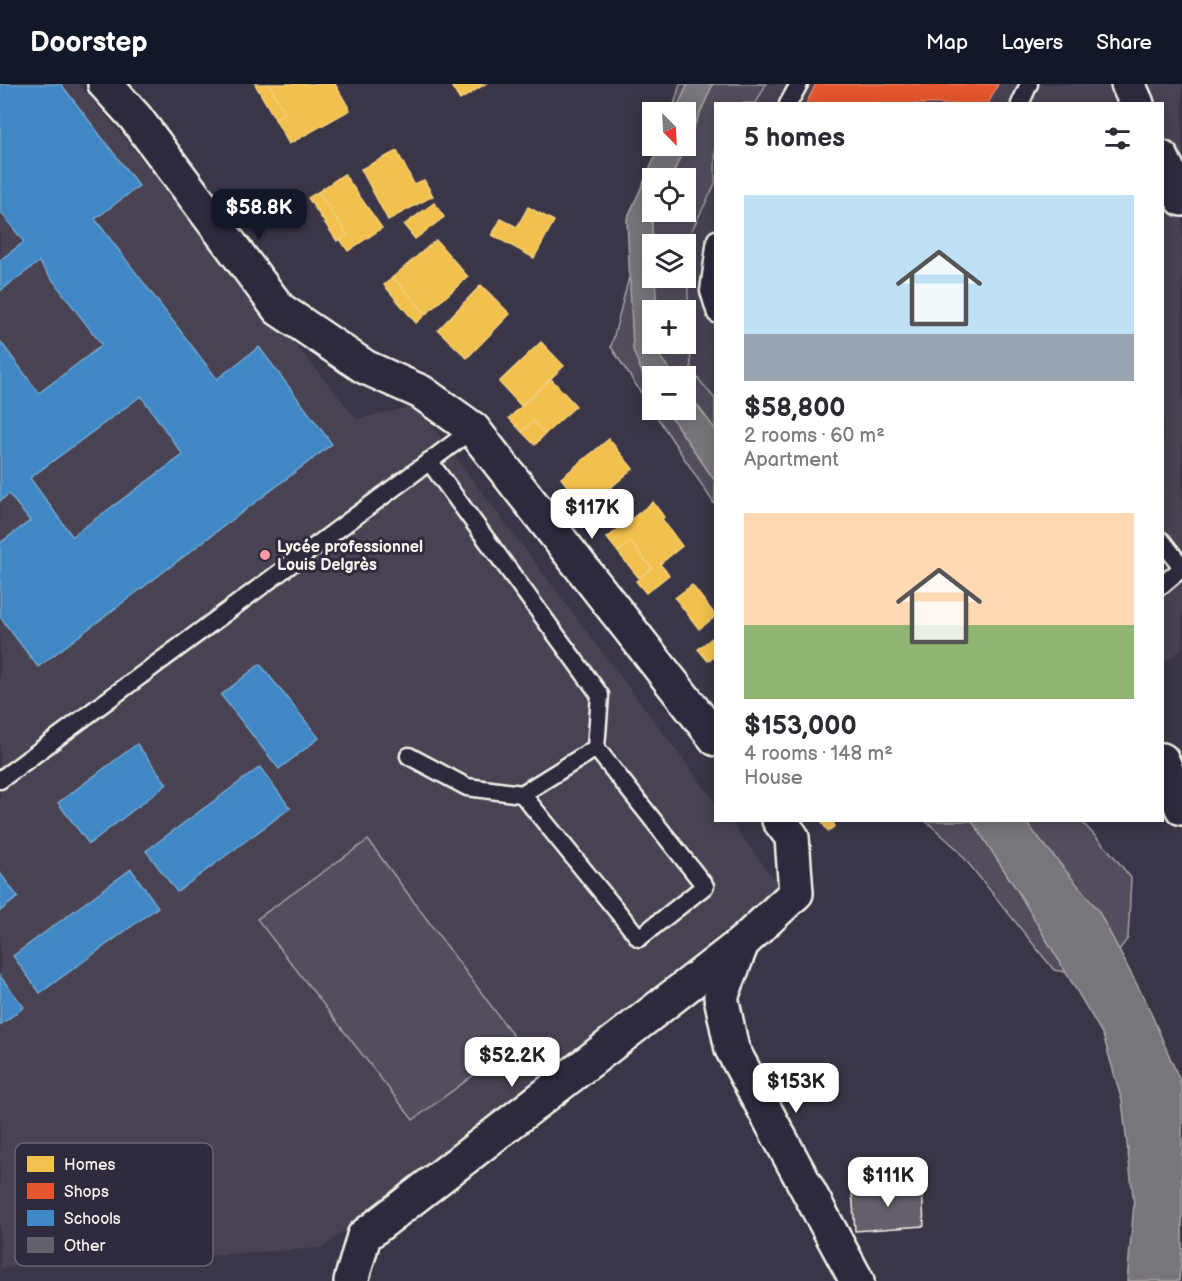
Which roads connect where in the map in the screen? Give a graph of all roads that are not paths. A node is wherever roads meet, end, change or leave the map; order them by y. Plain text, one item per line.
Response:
1 (105, 84) edge
2 (799, 84) edge
3 (1029, 84) edge
4 (789, 102) edge
5 (1021, 102) edge
6 (1164, 162) edge
7 (1182, 199) edge
8 (714, 254) edge
9 (714, 307) edge
10 (473, 429) junction
11 (429, 461) junction
12 (1164, 544) edge
13 (1182, 568) edge
14 (1164, 583) edge
15 (714, 736) edge
16 (596, 748) junction
17 (409, 756) dead end
18 (1164, 765) edge
19 (0, 780) edge
20 (522, 794) junction
21 (1182, 807) edge
22 (781, 822) edge
23 (742, 943) junction
24 (351, 1281) edge
25 (857, 1281) edge

1 - 10 street
2 - 4 lane
3 - 5 lane
6 - 7 street
8 - 9 lane
10 - 11 lane
10 - 15 street
11 - 16 lane
11 - 19 lane
12 - 13 lane
13 - 14 lane
16 - 20 lane
16 - 20 lane
17 - 20 lane
18 - 21 street
22 - 23 street
23 - 24 street
23 - 25 street

